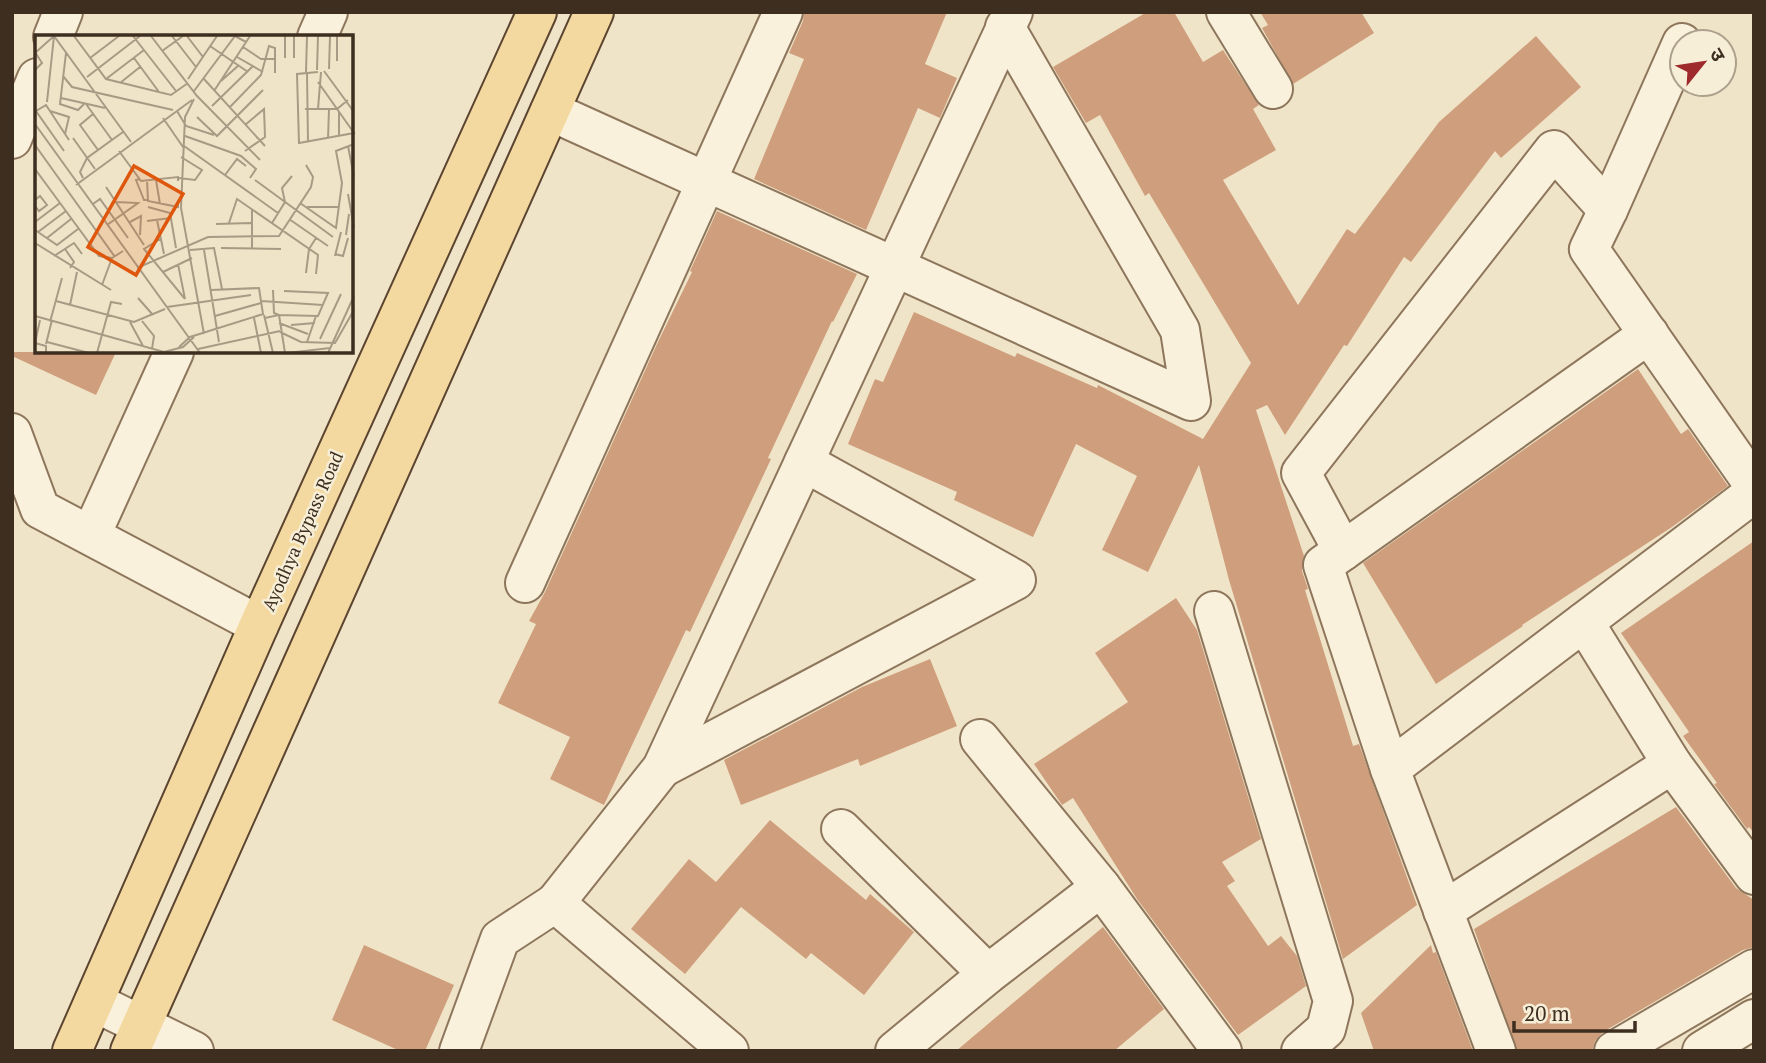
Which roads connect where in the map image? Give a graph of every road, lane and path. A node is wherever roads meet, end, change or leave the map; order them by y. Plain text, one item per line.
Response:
1 (63, 12) edge
2 (328, 12) edge
3 (537, 12) edge
4 (594, 12) edge
5 (783, 12) edge
6 (1226, 12) edge
7 (1696, 12) edge
8 (1009, 20) edge
9 (1689, 28) edge
10 (54, 35) edge
11 (318, 35) edge
12 (1668, 75) edge
13 (35, 83) edge
14 (1273, 89) dead end
15 (550, 111) junction
16 (12, 139) edge
17 (706, 181) junction
18 (1608, 210) junction
19 (894, 266) junction
20 (1649, 334) junction
21 (173, 354) edge
22 (12, 433) edge
23 (804, 462) junction
24 (1754, 485) edge
25 (1754, 493) edge
26 (26, 511) edge
27 (91, 535) junction
28 (1343, 551) junction
29 (525, 583) dead end
30 (1214, 611) dead end
31 (1584, 622) junction
32 (259, 625) junction
33 (980, 739) dead end
34 (1672, 764) junction
35 (662, 768) junction
36 (1390, 769) junction
37 (842, 829) dead end
38 (1754, 875) edge
39 (1101, 887) junction
40 (555, 903) junction
41 (1443, 911) junction
42 (1754, 969) edge
43 (988, 974) junction
44 (93, 1002) junction
45 (1754, 1019) edge
46 (136, 1037) edge
47 (72, 1051) edge
48 (194, 1051) edge
49 (459, 1051) edge
50 (729, 1051) edge
51 (895, 1051) edge
52 (1222, 1051) edge
53 (1301, 1051) edge
54 (1496, 1051) edge
55 (1614, 1051) edge
56 (1702, 1051) edge

1 - 10 street
2 - 11 street
3 - 32 main road, Ayodhya Bypass Road
4 - 15 main road
5 - 17 street
6 - 14 street
7 - 9 street
8 - 19 street
8 - 19 street
12 - 18 street
13 - 16 street
15 - 17 street
15 - 46 main road
17 - 19 street
17 - 29 street
18 - 20 street
18 - 28 street
19 - 23 street
20 - 24 street
20 - 28 street
21 - 27 street
22 - 26 street
23 - 35 street
23 - 35 street
25 - 31 street
26 - 27 street
27 - 32 street
28 - 36 street
30 - 53 street
31 - 34 street
31 - 36 street
32 - 44 main road, Ayodhya Bypass Road
33 - 39 street
34 - 38 street
34 - 41 street
35 - 40 street
36 - 41 street
37 - 43 street
39 - 43 street
39 - 52 street
40 - 49 street
40 - 50 street
41 - 54 street
42 - 55 street
43 - 51 street
44 - 46 street
44 - 47 main road, Ayodhya Bypass Road
45 - 56 street
46 - 48 street

